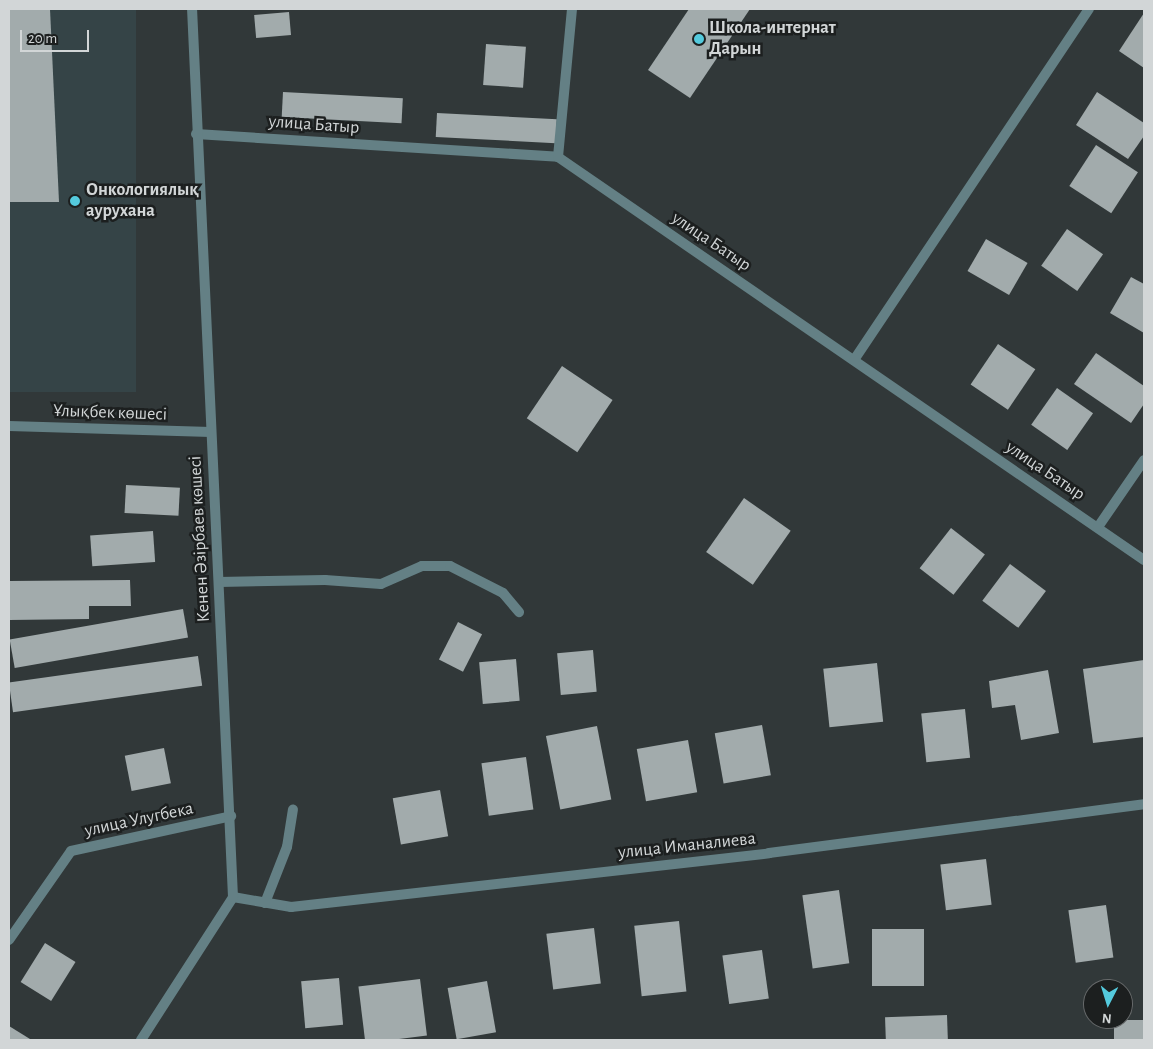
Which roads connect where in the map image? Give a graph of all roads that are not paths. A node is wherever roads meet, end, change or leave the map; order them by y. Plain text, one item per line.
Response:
1 (192, 9) edge
2 (572, 9) edge
3 (1089, 9) edge
4 (196, 134) junction
5 (558, 157) junction
6 (854, 360) junction
7 (9, 426) edge
8 (211, 432) junction
9 (1144, 460) edge
10 (1098, 527) junction
11 (1144, 560) edge
12 (218, 582) junction
13 (519, 612) dead end
14 (1144, 804) edge
15 (293, 809) dead end
16 (231, 816) junction
17 (233, 897) junction
18 (265, 903) junction
19 (9, 940) edge
20 (141, 1040) edge

1 - 4 street, Кенен Әзірбаев көшесі
2 - 5 street
3 - 6 street
4 - 5 street, улица Батыр
4 - 8 street, Кенен Әзірбаев көшесі
5 - 6 street, улица Батыр
6 - 10 street, улица Батыр
7 - 8 street, Ұлықбек көшесі
8 - 12 street, Кенен Әзірбаев көшесі
9 - 10 street
10 - 11 street, улица Батыр
12 - 13 street
12 - 16 street, Кенен Әзірбаев көшесі
14 - 18 street, улица Иманалиева
15 - 18 street
16 - 17 street, Кенен Әзірбаев көшесі
16 - 19 street, улица Улугбека
17 - 18 street, улица Иманалиева
17 - 20 street

